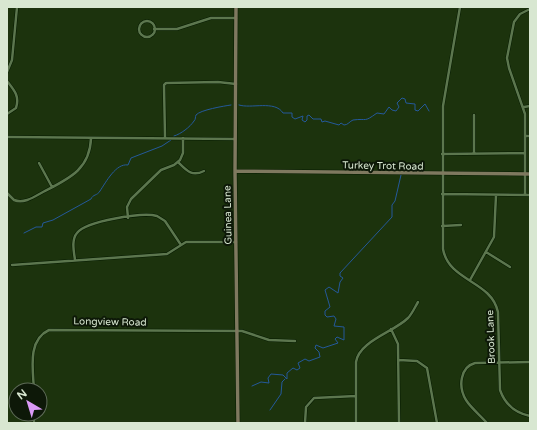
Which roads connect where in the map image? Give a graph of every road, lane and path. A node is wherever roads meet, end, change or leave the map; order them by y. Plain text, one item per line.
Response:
1 (17, 7) edge
2 (236, 7) edge
3 (460, 7) edge
4 (530, 9) edge
5 (236, 18) junction
6 (154, 29) junction
7 (7, 72) edge
8 (7, 81) edge
9 (236, 84) junction
10 (530, 106) edge
11 (524, 107) junction
12 (7, 114) edge
13 (474, 115) dead end
14 (525, 136) junction
15 (530, 136) edge
16 (7, 137) edge
17 (91, 138) junction
18 (165, 138) junction
19 (183, 138) junction
20 (235, 139) junction
21 (474, 153) junction
22 (525, 153) junction
23 (442, 154) junction
24 (178, 162) junction
25 (39, 163) dead end
26 (204, 171) dead end
27 (235, 171) junction
28 (442, 173) junction
29 (524, 174) junction
30 (530, 174) edge
31 (52, 187) junction
32 (7, 193) edge
33 (442, 194) junction
34 (496, 195) junction
35 (524, 195) junction
36 (530, 195) edge
37 (128, 218) junction
38 (461, 225) dead end
39 (442, 226) junction
40 (236, 242) junction
41 (181, 245) junction
42 (486, 252) junction
43 (75, 260) junction
44 (12, 265) dead end
45 (510, 267) dead end
46 (470, 280) junction
47 (418, 302) dead end
48 (391, 329) junction
49 (237, 332) junction
50 (295, 341) dead end
51 (399, 360) junction
52 (499, 362) junction
53 (530, 362) edge
54 (34, 382) edge
55 (356, 396) junction
56 (530, 416) edge
57 (238, 423) edge
58 (305, 423) edge
59 (356, 423) edge
60 (399, 423) edge
61 (437, 423) edge
62 (487, 423) edge

1 - 7 street
2 - 5 street, Guinea Lane
3 - 23 street, Brook Lane
4 - 11 street
5 - 6 street
5 - 9 street, Guinea Lane
6 - 6 street
8 - 12 street
9 - 18 street
9 - 20 street, Guinea Lane
10 - 11 street
11 - 14 street
13 - 21 street
14 - 15 street
14 - 22 street
16 - 17 street
17 - 18 street
17 - 31 street
18 - 19 street
19 - 20 street
19 - 24 street
20 - 27 street, Guinea Lane
21 - 22 street
21 - 23 street
22 - 29 street
23 - 28 street, Brook Lane
24 - 26 street
24 - 37 street
25 - 31 street
27 - 28 street, Turkey Trot Road
27 - 40 street, Guinea Lane
28 - 29 street, Turkey Trot Road
28 - 33 street, Brook Lane
29 - 30 street, Turkey Trot Road
29 - 35 street
31 - 32 street
33 - 34 street
33 - 39 street, Brook Lane
34 - 35 street
34 - 42 street
35 - 36 street
37 - 41 street
37 - 43 street
38 - 39 street
39 - 46 street, Brook Lane
40 - 41 street
40 - 49 street, Guinea Lane
41 - 43 street
42 - 45 street
42 - 46 street
43 - 44 street
46 - 52 street, Brook Lane
47 - 48 street
48 - 51 street
48 - 55 street
49 - 50 street, Longview Road
49 - 54 street, Longview Road
49 - 57 street, Guinea Lane
51 - 60 street
51 - 61 street
52 - 53 street
52 - 56 street, Brook Lane
52 - 62 street
55 - 58 street
55 - 59 street

